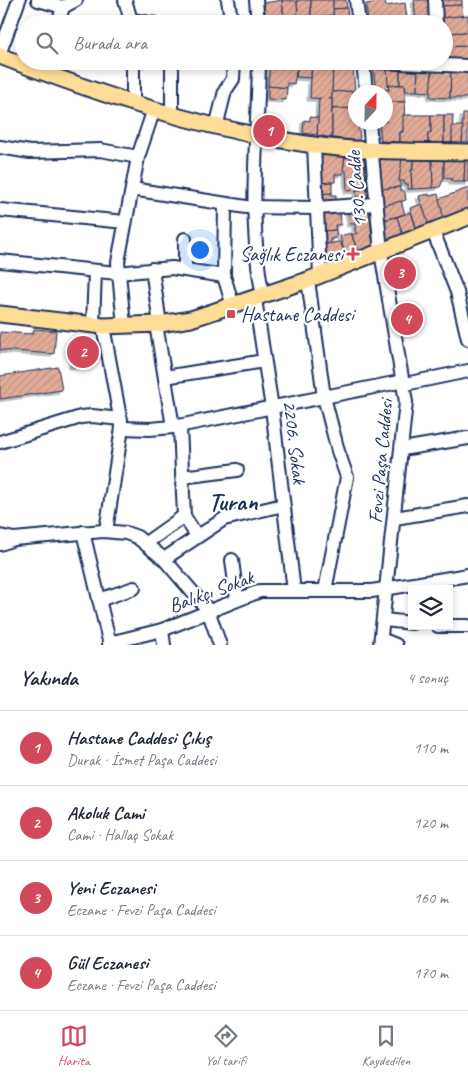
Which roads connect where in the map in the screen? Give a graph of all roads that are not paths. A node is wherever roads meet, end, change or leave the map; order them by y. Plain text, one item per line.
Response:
1 (19, 0) edge
2 (38, 0) edge
3 (76, 0) edge
4 (125, 0) edge
5 (228, 0) edge
6 (256, 0) edge
7 (356, 0) edge
8 (435, 0) edge
9 (63, 7) junction
10 (61, 15) edge
11 (130, 15) edge
12 (230, 15) edge
13 (257, 15) edge
14 (357, 15) edge
15 (436, 15) edge
16 (0, 54) edge
17 (15, 58) edge
18 (453, 64) edge
19 (468, 66) edge
20 (54, 70) edge
21 (133, 70) edge
22 (172, 70) edge
23 (234, 70) edge
24 (259, 70) edge
25 (362, 70) edge
26 (365, 85) edge
27 (133, 102) junction
28 (154, 109) junction
29 (172, 114) junction
30 (216, 127) junction
31 (369, 130) edge
32 (256, 136) junction
33 (314, 145) junction
34 (0, 147) edge
35 (370, 150) junction
36 (468, 152) edge
37 (138, 158) junction
38 (132, 189) junction
39 (376, 204) junction
40 (225, 205) junction
41 (255, 208) junction
42 (316, 208) junction
43 (0, 210) edge
44 (468, 217) edge
45 (126, 222) junction
46 (433, 232) junction
47 (184, 239) dead end
48 (380, 252) junction
49 (0, 261) edge
50 (152, 269) junction
51 (185, 269) junction
52 (95, 271) junction
53 (117, 273) junction
54 (224, 276) junction
55 (314, 277) junction
56 (259, 297) junction
57 (234, 306) junction
58 (0, 314) edge
59 (158, 324) junction
60 (98, 325) junction
61 (124, 326) junction
62 (468, 339) edge
63 (264, 361) junction
64 (468, 371) edge
65 (165, 376) junction
66 (404, 383) junction
67 (324, 397) junction
68 (272, 408) junction
69 (122, 423) junction
70 (176, 426) junction
71 (468, 438) edge
72 (0, 442) edge
73 (402, 450) junction
74 (238, 470) dead end
75 (182, 478) junction
76 (284, 505) junction
77 (468, 506) edge
78 (184, 516) junction
79 (395, 518) junction
80 (106, 531) junction
81 (84, 532) junction
82 (0, 536) edge
83 (197, 536) junction
84 (14, 539) junction
85 (146, 543) junction
86 (0, 544) edge
87 (164, 559) junction
88 (232, 560) dead end
89 (468, 576) edge
90 (134, 588) dead end
91 (388, 589) junction
92 (294, 591) junction
93 (325, 591) junction
94 (236, 598) junction
95 (99, 600) junction
96 (208, 610) junction
97 (384, 620) junction
98 (408, 623) edge
99 (453, 626) edge
100 (468, 626) edge
101 (162, 630) junction
102 (381, 642) edge
103 (110, 644) edge
104 (164, 645) edge
105 (220, 645) edge
106 (396, 645) edge

1 - 16 street
2 - 9 street
3 - 9 street
4 - 11 street
5 - 12 street
6 - 13 street
7 - 14 street
8 - 15 street
9 - 10 street
16 - 17 main road
18 - 19 street
20 - 27 main road
21 - 27 street
22 - 29 street
23 - 30 street
24 - 32 street, 2206. Sokak
25 - 26 street
27 - 28 main road
28 - 29 main road
28 - 37 street
29 - 30 main road
30 - 32 main road
31 - 35 street, 130. Cadde
32 - 33 main road
32 - 41 street, 2206. Sokak
33 - 35 main road
33 - 42 street
34 - 37 street
35 - 36 main road
35 - 39 street, 130. Cadde
37 - 38 street
38 - 40 street
38 - 45 street
39 - 42 street
39 - 48 street, 130. Cadde
40 - 41 street
40 - 54 street
41 - 42 street
41 - 56 street, 2206. Sokak
42 - 55 street
43 - 45 street
44 - 46 main road
45 - 53 street
46 - 48 main road
46 - 62 street
47 - 51 street
48 - 55 main road
48 - 66 street, Fevzi Paşa Caddesi
49 - 52 street
50 - 51 street
50 - 53 street
50 - 59 street
51 - 54 street
52 - 53 street
52 - 60 street
53 - 61 street
54 - 57 street
55 - 56 main road
55 - 67 street
56 - 57 main road
56 - 63 street, 2206. Sokak
57 - 59 main road
58 - 60 main road
59 - 61 main road
59 - 65 street
60 - 61 main road
60 - 69 street
63 - 65 street
63 - 68 street, 2206. Sokak
64 - 66 street
65 - 70 street
66 - 67 street
66 - 73 street, Fevzi Paşa Caddesi
67 - 68 street
67 - 93 street
68 - 70 street
68 - 76 street, 2206. Sokak
69 - 70 street
69 - 72 street
69 - 80 street
70 - 75 street
71 - 73 street
73 - 79 street, Fevzi Paşa Caddesi
74 - 75 street
75 - 78 street
76 - 83 street
76 - 92 street, 2206. Sokak
77 - 79 street
78 - 83 street
78 - 85 street
79 - 91 street, Fevzi Paşa Caddesi
80 - 81 street
80 - 85 street
81 - 84 street
81 - 95 street
82 - 84 street
83 - 87 street
84 - 86 street
85 - 87 street
87 - 96 street
88 - 94 street
89 - 91 street, Balıkçı Sokak
90 - 95 street
91 - 93 street, Balıkçı Sokak
91 - 97 street, Fevzi Paşa Caddesi
92 - 93 street, Balıkçı Sokak
92 - 94 street, Balıkçı Sokak
94 - 96 street, Balıkçı Sokak
95 - 103 street
96 - 101 street, Balıkçı Sokak
96 - 105 street
97 - 98 street
97 - 102 street, Fevzi Paşa Caddesi
99 - 100 street
101 - 103 street, Balıkçı Sokak
101 - 104 street
102 - 106 street

